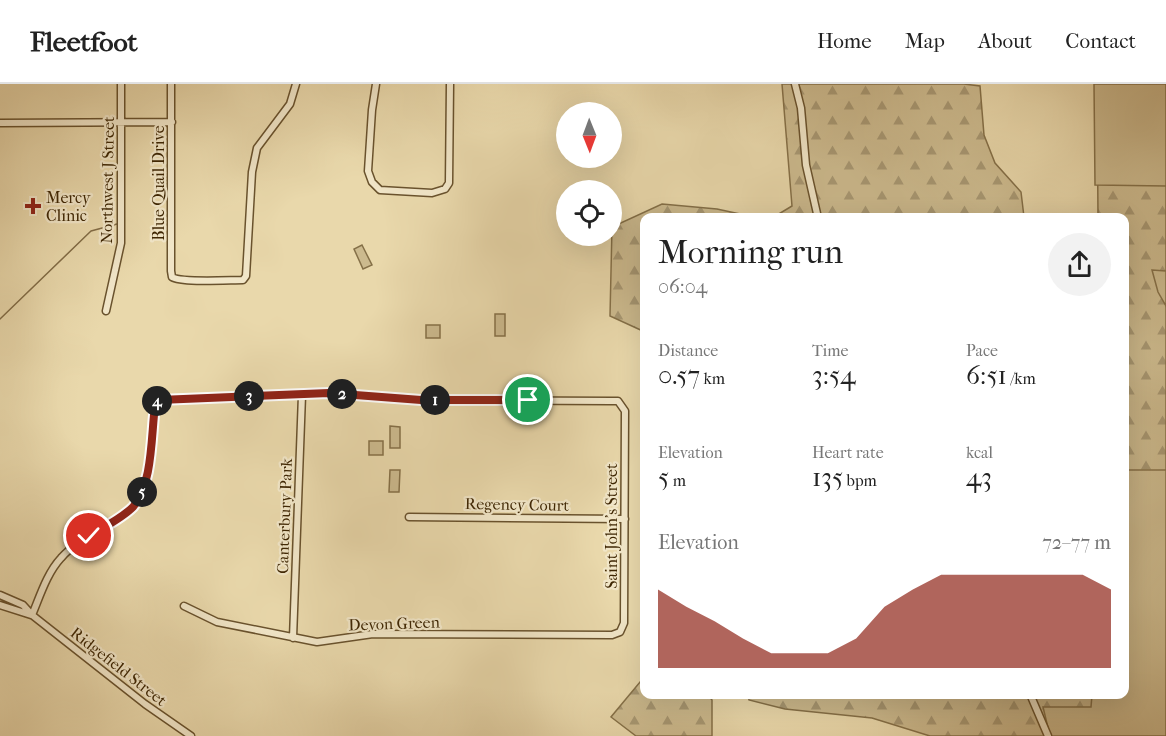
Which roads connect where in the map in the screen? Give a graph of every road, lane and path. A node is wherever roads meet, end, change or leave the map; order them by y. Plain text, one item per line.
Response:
1 (121, 84) edge
2 (171, 84) edge
3 (296, 84) edge
4 (376, 84) edge
5 (450, 84) edge
6 (795, 84) edge
7 (122, 122) junction
8 (172, 122) junction
9 (0, 123) edge
10 (817, 213) edge
11 (106, 310) dead end
12 (302, 395) junction
13 (408, 517) dead end
14 (625, 519) junction
15 (1, 595) edge
16 (0, 605) edge
17 (184, 606) dead end
18 (32, 615) junction
19 (612, 635) joint
20 (293, 638) junction
21 (1032, 699) edge
22 (191, 736) edge
23 (1048, 736) edge

1 - 7 street, Northwest J Street
2 - 8 street, Blue Quail Drive
3 - 8 street, Blue Quail Drive
4 - 5 street
6 - 10 street
7 - 8 street
7 - 9 street
7 - 11 street, Northwest J Street
12 - 14 street, Saint John's Street
12 - 18 street
12 - 20 street, Canterbury Park
13 - 14 street, Regency Court
14 - 19 street, Saint John's Street
15 - 18 street, Ridgefield Street
16 - 18 street, Ridgefield Street
17 - 20 street, Devon Green
18 - 22 street, Ridgefield Street
19 - 20 street, Devon Green
21 - 23 street

